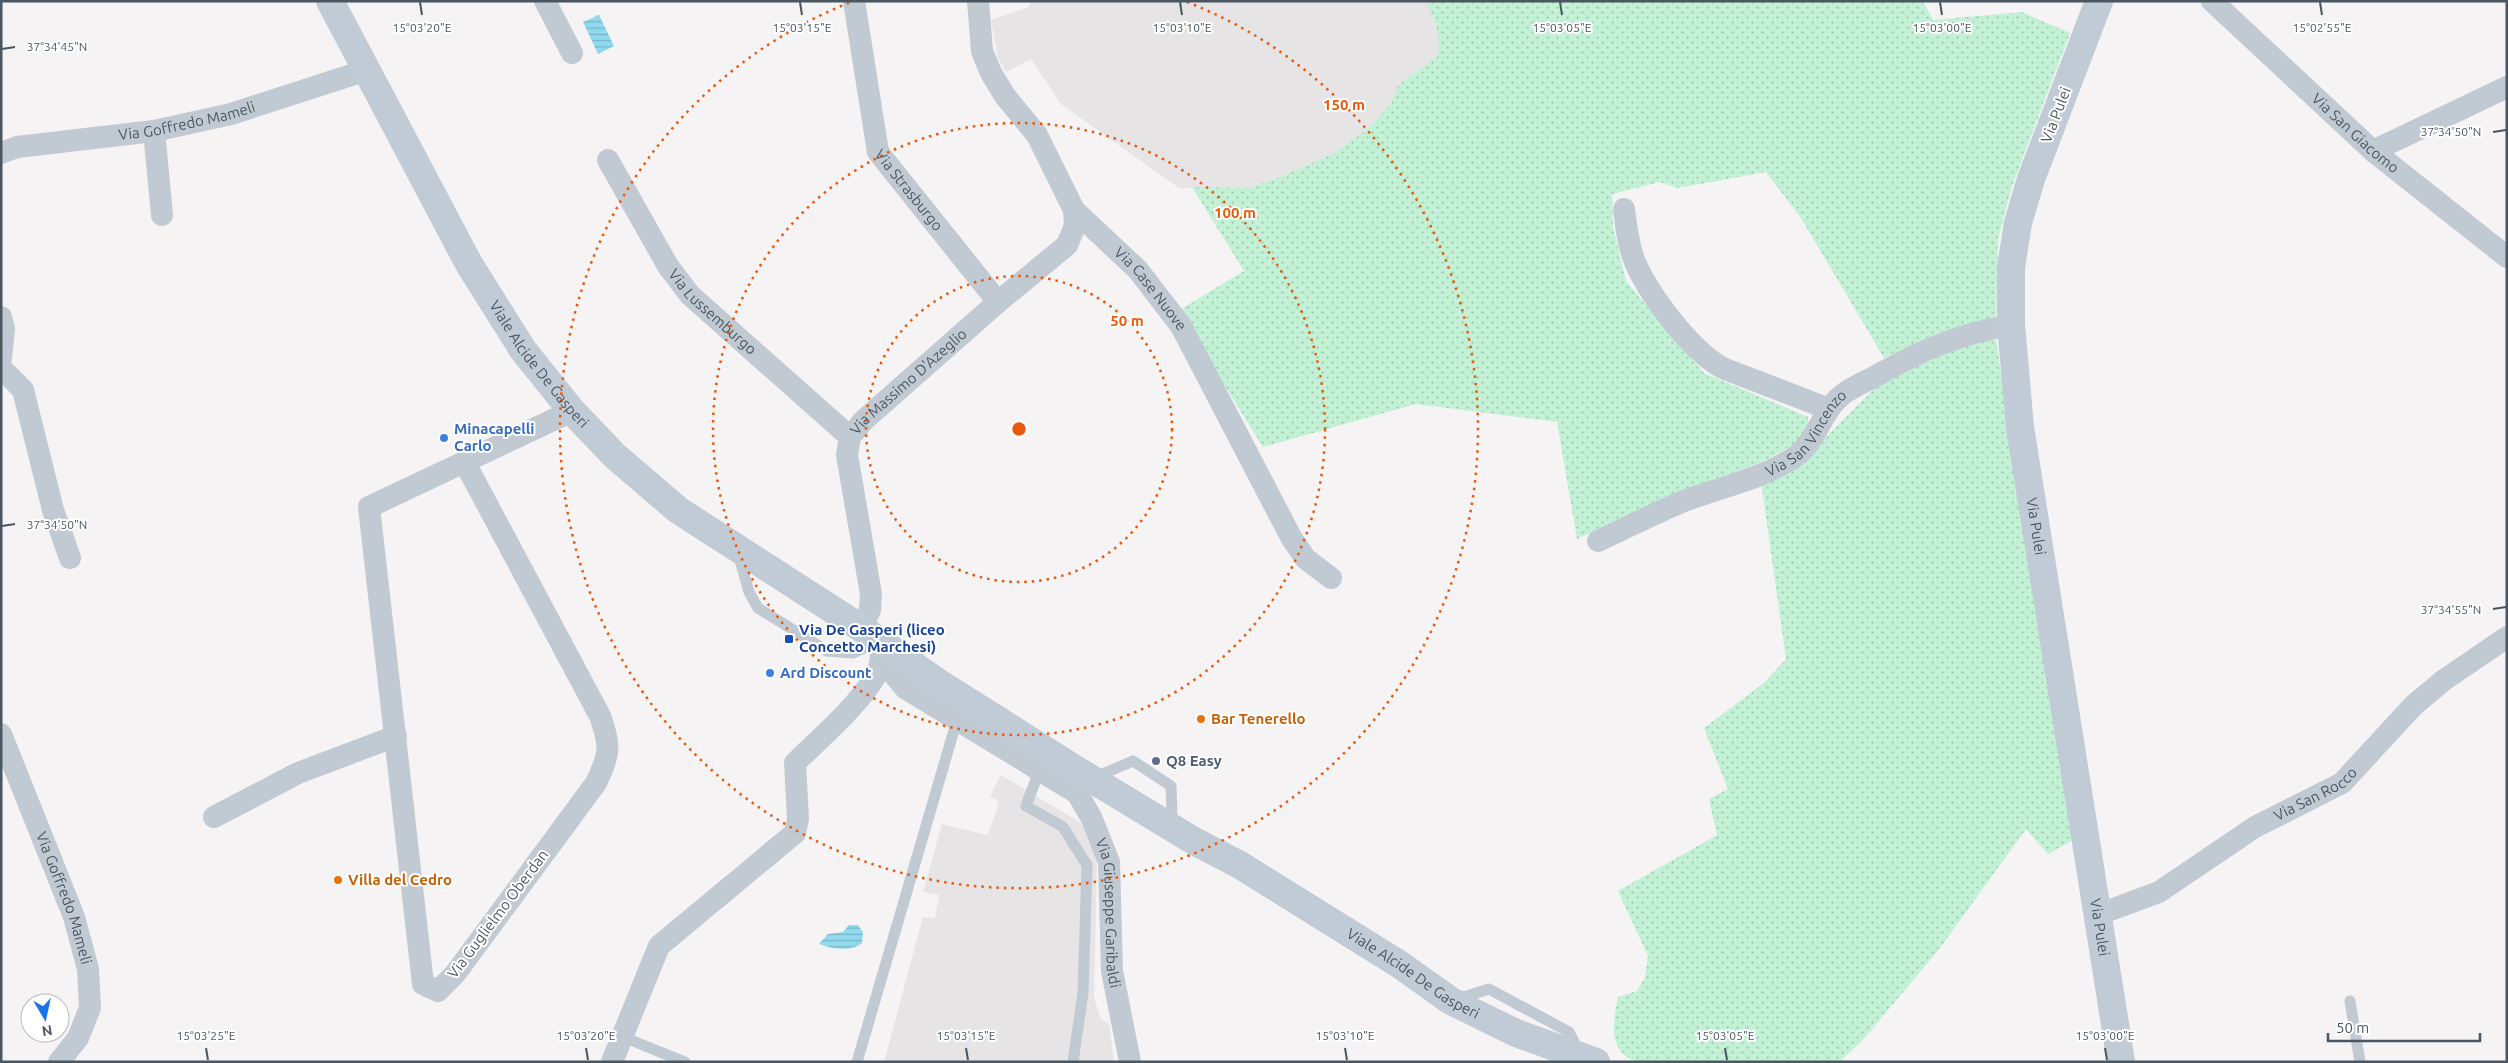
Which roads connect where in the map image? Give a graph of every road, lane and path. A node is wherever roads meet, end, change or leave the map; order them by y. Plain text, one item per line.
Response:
1 (330, 1) edge
2 (545, 1) edge
3 (854, 1) edge
4 (2099, 1) edge
5 (2212, 1) edge
6 (979, 2) edge
7 (572, 53) dead end
8 (367, 70) junction
9 (2507, 87) edge
10 (154, 131) junction
11 (2373, 151) junction
12 (1, 154) edge
13 (608, 160) dead end
14 (1624, 209) dead end
15 (1074, 210) junction
16 (162, 215) dead end
17 (2507, 257) edge
18 (998, 302) junction
19 (1, 317) edge
20 (2011, 325) junction
21 (1, 358) edge
22 (1, 368) edge
23 (1829, 409) junction
24 (572, 411) junction
25 (850, 437) junction
26 (465, 463) junction
27 (1598, 541) dead end
28 (736, 547) junction
29 (70, 558) dead end
30 (1332, 578) dead end
31 (871, 594) junction
32 (2507, 636) edge
33 (879, 643) junction
34 (905, 688) junction
35 (860, 697) junction
36 (957, 720) junction
37 (1, 734) edge
38 (396, 736) junction
39 (1039, 771) junction
40 (1076, 781) junction
41 (214, 817) dead end
42 (1240, 865) junction
43 (2097, 915) junction
44 (2350, 1001) dead end
45 (623, 1037) junction
46 (1589, 1060) edge
47 (59, 1062) edge
48 (612, 1062) edge
49 (685, 1062) edge
50 (857, 1062) edge
51 (1073, 1062) edge
52 (1130, 1062) edge
53 (2121, 1062) edge
54 (2360, 1062) edge

1 - 8 main road, Viale Alcide De Gasperi
2 - 7 street
3 - 18 street, Via Strasburgo
4 - 20 main road, Via Pulei
5 - 11 street, Via San Giacomo
6 - 15 street, Via Case Nuove
8 - 10 street, Via Goffredo Mameli
8 - 24 main road, Viale Alcide De Gasperi
9 - 11 street
10 - 12 street, Via Goffredo Mameli
10 - 16 street
11 - 17 street, Via San Giacomo
13 - 25 street, Via Lussemburgo
14 - 23 street
15 - 18 street, Via Massimo D'Azeglio
15 - 30 street, Via Case Nuove
18 - 25 street, Via Massimo D'Azeglio
19 - 21 street
20 - 23 street, Via San Vincenzo
20 - 43 main road, Via Pulei
22 - 29 street
23 - 27 street, Via San Vincenzo
24 - 26 street, Via Guglielmo Oberdan
24 - 28 main road, Viale Alcide De Gasperi
25 - 31 street, Via Massimo D'Azeglio
26 - 38 street, Via Guglielmo Oberdan
26 - 38 street, Via Guglielmo Oberdan
28 - 33 main road, Viale Alcide De Gasperi
28 - 33 lane
31 - 33 street, Via Massimo D'Azeglio
31 - 33 street
32 - 43 street, Via San Rocco
33 - 34 street
33 - 35 street, Via Massimo D'Azeglio
33 - 40 main road
33 - 42 main road
34 - 35 street
34 - 36 street
35 - 45 street, Via Massimo D'Azeglio
36 - 39 street
36 - 50 lane
37 - 47 street, Via Goffredo Mameli
38 - 41 street
39 - 40 street
39 - 51 lane
40 - 42 main road
40 - 52 street, Via Giuseppe Garibaldi
42 - 46 main road, Viale Alcide De Gasperi
43 - 53 main road, Via Pulei
44 - 54 lane
45 - 48 street
45 - 49 lane

